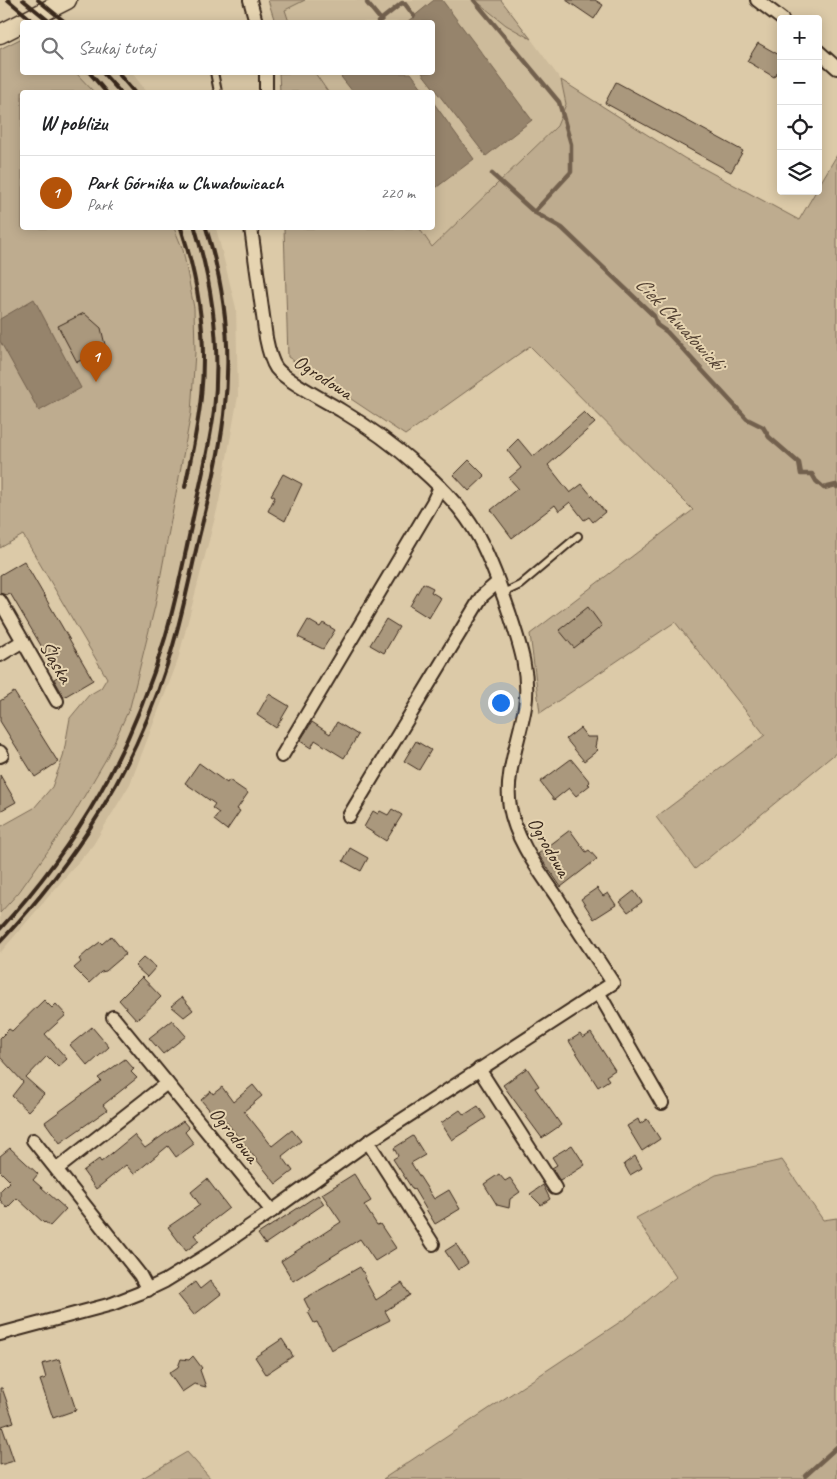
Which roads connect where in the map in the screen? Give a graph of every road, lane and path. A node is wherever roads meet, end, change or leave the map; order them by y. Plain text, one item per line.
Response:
1 (68, 0) edge
2 (250, 0) edge
3 (757, 0) edge
4 (777, 15) edge
5 (28, 20) edge
6 (255, 20) edge
7 (20, 24) edge
8 (0, 34) edge
9 (822, 55) edge
10 (837, 68) edge
11 (215, 75) edge
12 (266, 75) edge
13 (218, 90) edge
14 (266, 90) edge
15 (251, 230) edge
16 (440, 487) junction
17 (578, 536) dead end
18 (501, 587) junction
19 (0, 600) edge
20 (23, 642) junction
21 (0, 655) edge
22 (57, 701) dead end
23 (0, 752) edge
24 (0, 756) edge
25 (282, 756) dead end
26 (350, 816) dead end
27 (598, 992) junction
28 (113, 1017) dead end
29 (479, 1069) junction
30 (167, 1083) junction
31 (662, 1103) dead end
32 (33, 1140) dead end
33 (368, 1142) junction
34 (57, 1170) junction
35 (555, 1188) dead end
36 (272, 1211) junction
37 (433, 1244) dead end
38 (148, 1290) junction
39 (0, 1334) edge

1 - 5 main road
2 - 6 street
3 - 4 street
7 - 8 main road
9 - 10 street
11 - 13 lane
12 - 14 street
15 - 16 street, Ogrodowa
16 - 18 street, Ogrodowa
16 - 25 street
17 - 18 lane
18 - 26 street
18 - 27 street, Ogrodowa
19 - 20 street, Śląska
20 - 21 street, Śląska
20 - 22 street, Śląska
23 - 24 street
27 - 29 street, Ogrodowa
27 - 31 street
28 - 30 street, Ogrodowa
29 - 33 street, Ogrodowa
29 - 35 street
30 - 34 street
30 - 36 street, Ogrodowa
32 - 34 street
33 - 36 street, Ogrodowa
33 - 37 street
34 - 38 street
36 - 38 street, Ogrodowa
38 - 39 street, Ogrodowa

